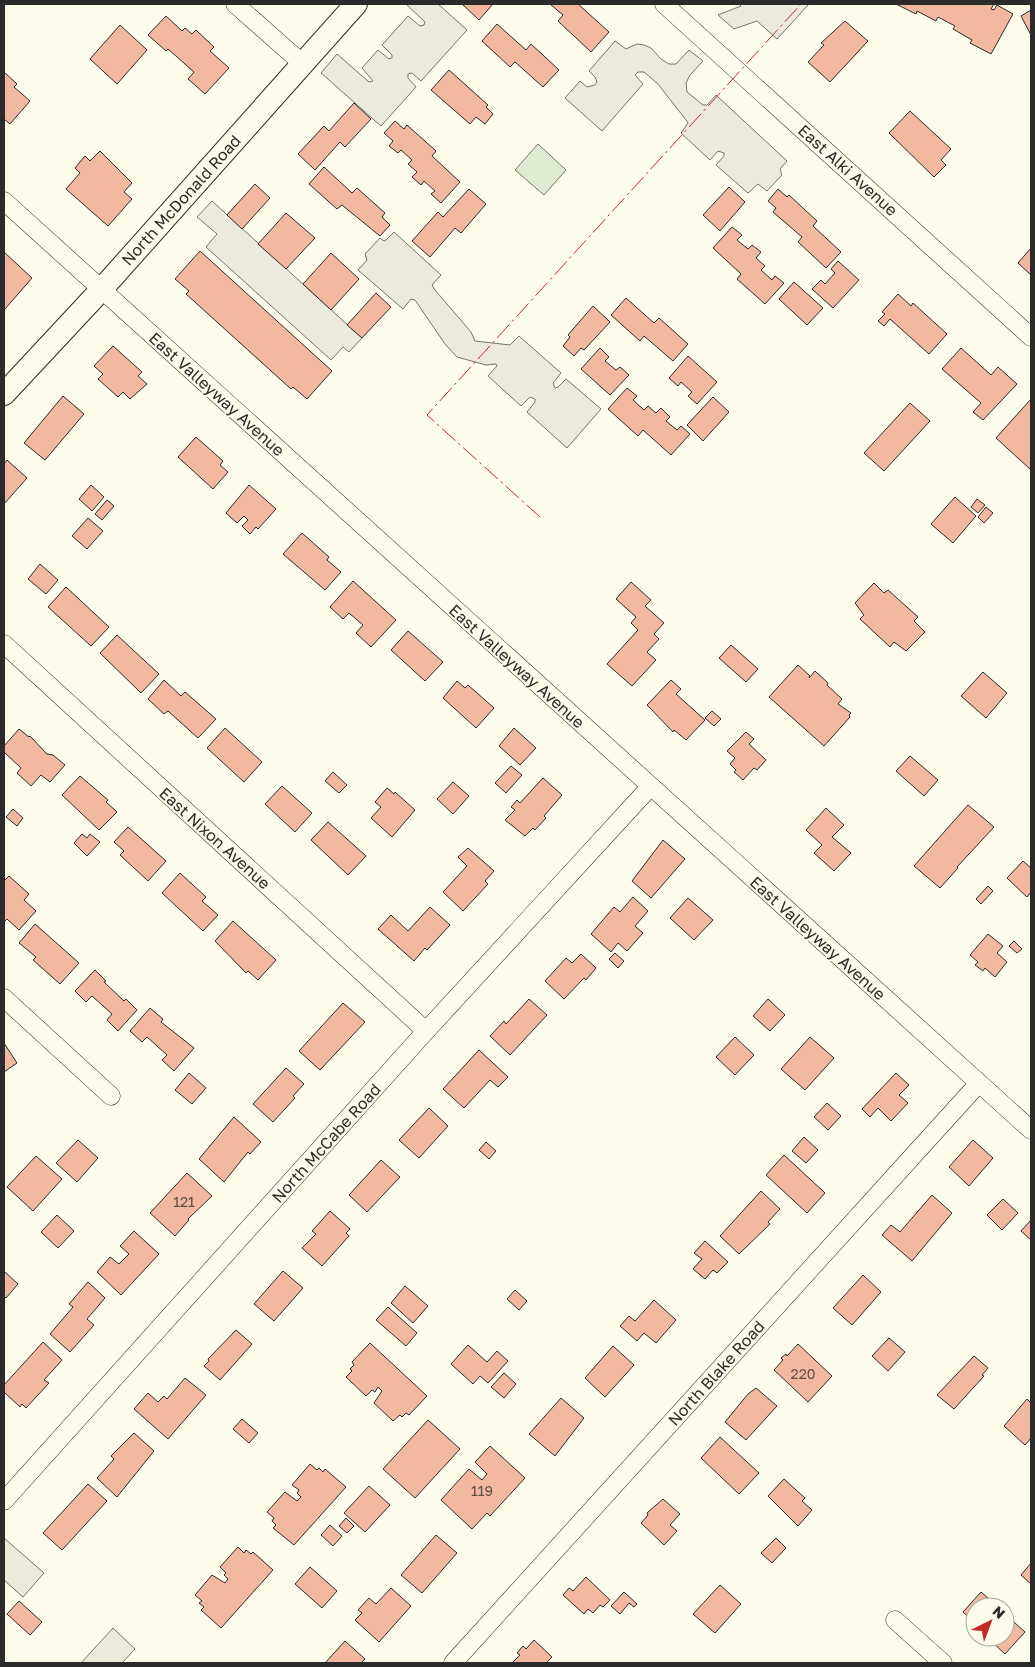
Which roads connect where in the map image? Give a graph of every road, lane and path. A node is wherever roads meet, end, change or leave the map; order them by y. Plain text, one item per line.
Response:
1 (236, 4) edge
2 (356, 4) edge
3 (664, 4) edge
4 (304, 65) junction
5 (4, 201) edge
6 (101, 290) junction
7 (1031, 337) edge
8 (4, 394) edge
9 (4, 644) edge
10 (650, 787) junction
11 (4, 998) edge
12 (426, 1031) junction
13 (979, 1083) junction
14 (111, 1096) dead end
15 (1031, 1130) edge
16 (4, 1501) edge
17 (895, 1620) dead end
18 (453, 1663) edge
19 (943, 1663) edge

1 - 4 street
2 - 4 street, North McDonald Road
3 - 7 street, East Alki Avenue
4 - 6 street, North McDonald Road
5 - 6 street, East Valleyway Avenue
6 - 8 street, North McDonald Road
6 - 10 street, East Valleyway Avenue
9 - 12 street, East Nixon Avenue
10 - 12 street, North McCabe Road
10 - 13 street, East Valleyway Avenue
11 - 14 street
12 - 16 street, North McCabe Road
13 - 15 street, East Valleyway Avenue
13 - 18 street, North Blake Road
17 - 19 street

